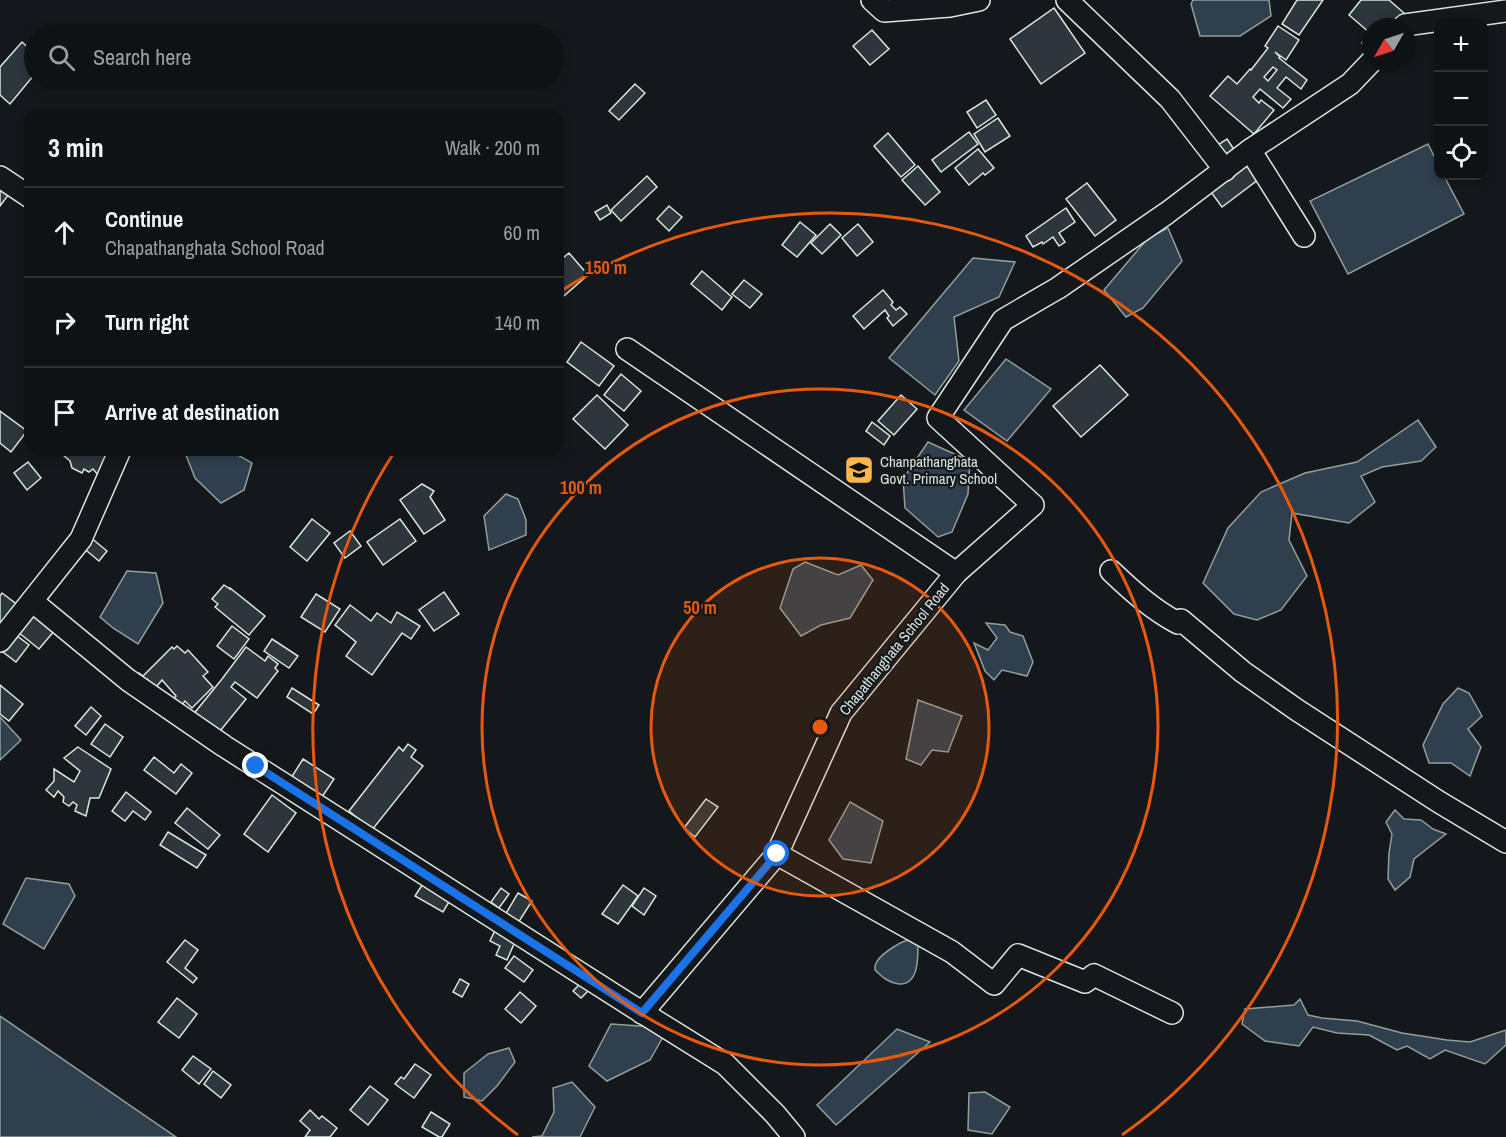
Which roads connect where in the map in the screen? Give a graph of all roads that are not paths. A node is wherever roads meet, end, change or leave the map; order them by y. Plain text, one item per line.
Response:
1 (872, 0) edge
2 (979, 0) edge
3 (1067, 0) edge
4 (1506, 11) edge
5 (1416, 23) edge
6 (1362, 71) edge
7 (1250, 150) junction
8 (1225, 170) junction
9 (0, 177) edge
10 (24, 193) edge
11 (1304, 236) dead end
12 (627, 349) dead end
13 (117, 456) edge
14 (1111, 572) dead end
15 (956, 573) junction
16 (32, 601) junction
17 (0, 640) edge
18 (1506, 842) edge
19 (777, 854) junction
20 (642, 1013) junction
21 (1172, 1013) dead end
22 (794, 1137) edge

1 - 2 street
3 - 8 street
4 - 5 street
6 - 7 street
7 - 8 street
7 - 11 street
8 - 15 street, Chapathanghata School Road
9 - 10 street
12 - 15 street
13 - 16 street
14 - 18 street
15 - 19 street, Chapathanghata School Road
16 - 17 street
16 - 20 street
19 - 20 street, Chapathanghata School Road
19 - 21 street
20 - 22 street

